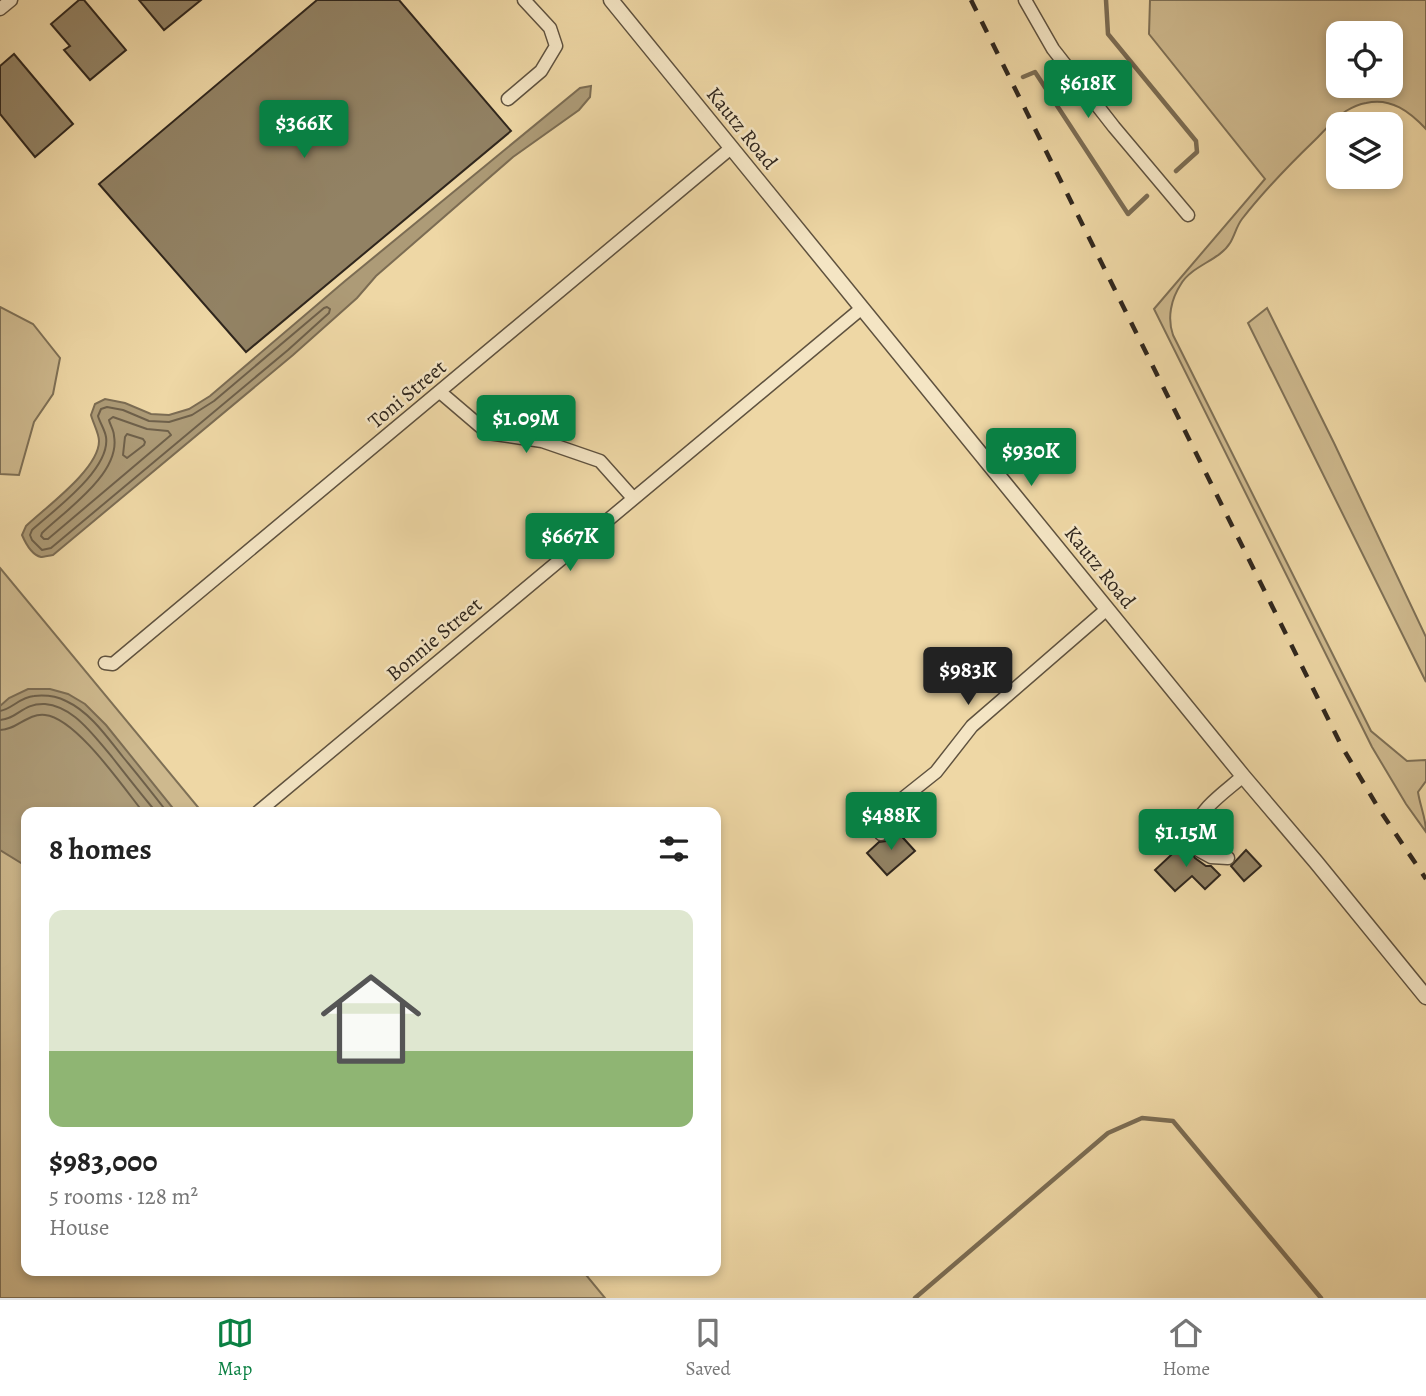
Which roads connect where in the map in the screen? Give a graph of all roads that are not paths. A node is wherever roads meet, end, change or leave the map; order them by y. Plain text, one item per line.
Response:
1 (11, 0) edge
2 (524, 0) edge
3 (611, 0) edge
4 (1025, 0) edge
5 (0, 9) edge
6 (508, 99) dead end
7 (731, 148) junction
8 (1188, 215) dead end
9 (862, 308) junction
10 (440, 392) junction
11 (633, 498) junction
12 (1107, 609) junction
13 (105, 663) dead end
14 (1243, 776) junction
15 (264, 807) edge
16 (881, 834) dead end
17 (1228, 858) dead end
18 (1426, 997) edge

1 - 5 street
2 - 6 street
3 - 7 street, Kautz Road
4 - 8 street
7 - 9 street, Kautz Road
7 - 10 street, Toni Street
9 - 11 street, Bonnie Street
9 - 12 street, Kautz Road
10 - 11 street
10 - 13 street, Toni Street
11 - 15 street, Bonnie Street
12 - 14 street, Kautz Road
12 - 16 street
14 - 17 street
14 - 18 street, Kautz Road

